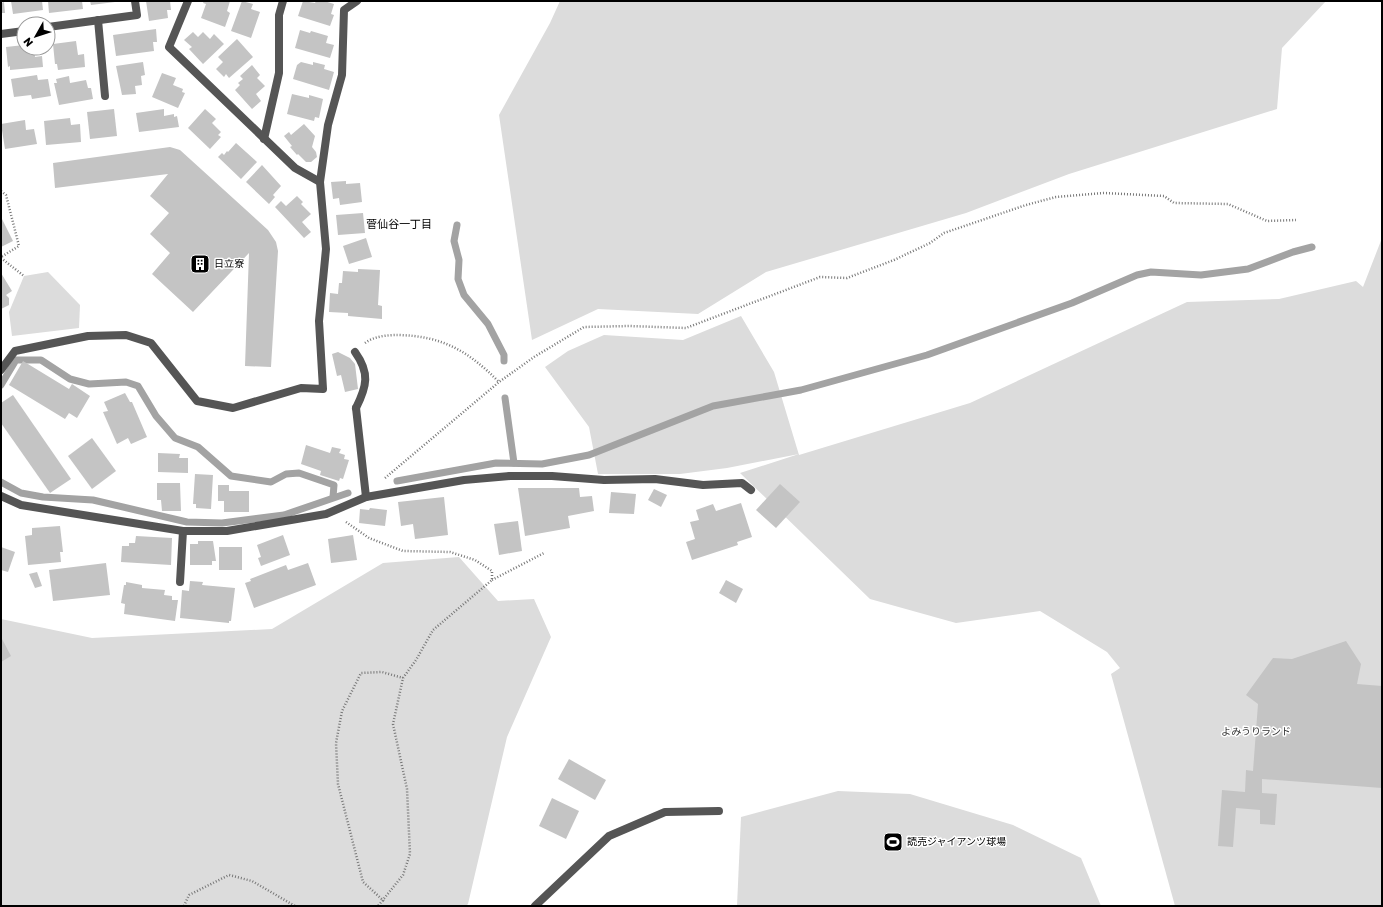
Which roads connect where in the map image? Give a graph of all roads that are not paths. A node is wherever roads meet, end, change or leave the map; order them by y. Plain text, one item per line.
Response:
1 (135, 1) edge
2 (188, 1) edge
3 (283, 1) edge
4 (357, 1) edge
5 (98, 20) junction
6 (56, 26) edge
7 (16, 32) edge
8 (1, 34) edge
9 (105, 96) dead end
10 (264, 139) junction
11 (320, 182) junction
12 (355, 352) road end
13 (1, 370) edge
14 (751, 490) dead end
15 (1, 496) edge
16 (366, 497) junction
17 (183, 531) junction
18 (180, 582) dead end
19 (719, 811) dead end
20 (535, 906) edge

1 - 5 street
2 - 10 street
3 - 10 street
4 - 11 street
5 - 6 street
5 - 9 street
7 - 8 street
10 - 11 street
11 - 13 street
12 - 16 street
14 - 16 street
15 - 17 street
16 - 17 street
17 - 18 street
19 - 20 street

